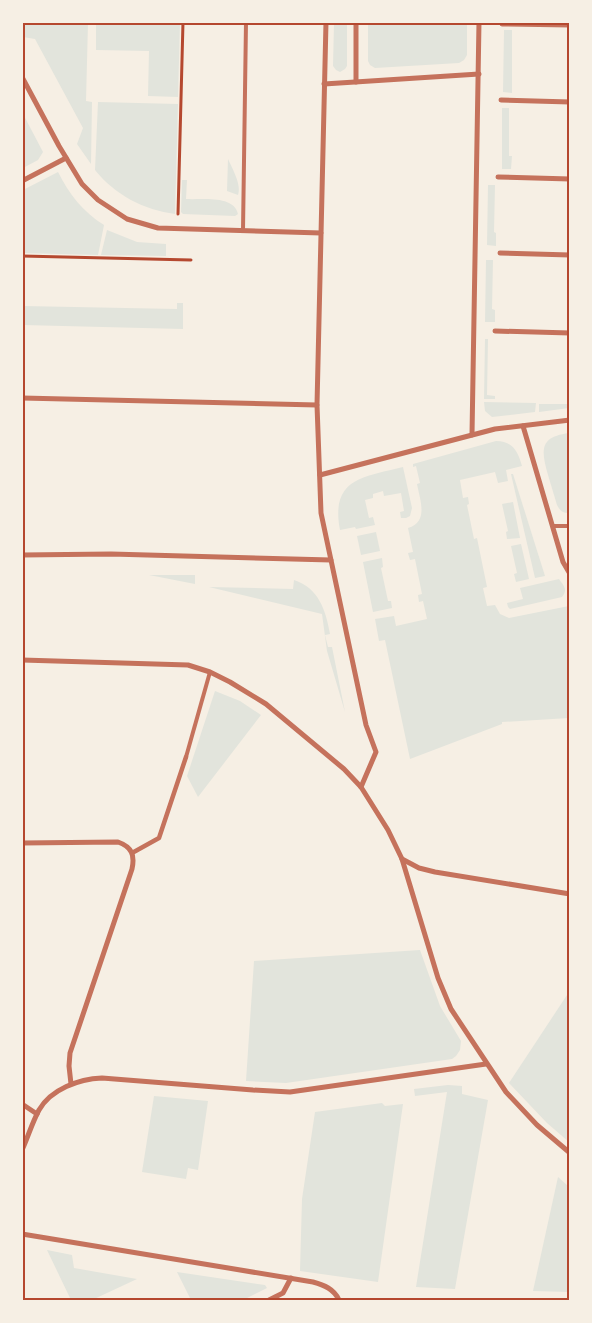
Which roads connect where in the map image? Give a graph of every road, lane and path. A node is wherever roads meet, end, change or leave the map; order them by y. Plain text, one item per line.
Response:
1 (183, 22) edge
2 (246, 22) edge
3 (326, 22) edge
4 (356, 22) edge
5 (479, 22) edge
6 (502, 24) dead end
7 (570, 25) edge
8 (479, 74) junction
9 (22, 77) edge
10 (356, 82) junction
11 (324, 84) junction
12 (501, 100) dead end
13 (570, 102) edge
14 (66, 158) junction
15 (498, 177) dead end
16 (570, 179) edge
17 (22, 181) edge
18 (178, 214) dead end
19 (244, 230) junction
20 (322, 233) junction
21 (500, 253) dead end
22 (570, 255) edge
23 (22, 256) edge
24 (191, 260) dead end
25 (495, 331) dead end
26 (570, 332) edge
27 (22, 398) edge
28 (317, 405) junction
29 (570, 420) edge
30 (523, 426) junction
31 (472, 435) junction
32 (320, 475) junction
33 (553, 526) junction
34 (570, 526) edge
35 (22, 554) edge
36 (330, 560) junction
37 (570, 574) edge
38 (22, 660) edge
39 (210, 672) junction
40 (186, 757) joint
41 (361, 787) junction
42 (22, 843) edge
43 (132, 853) junction
44 (402, 859) junction
45 (570, 894) edge
46 (486, 1064) junction
47 (71, 1084) junction
48 (22, 1104) edge
49 (37, 1114) junction
50 (22, 1150) edge
51 (570, 1153) edge
52 (22, 1234) edge
53 (292, 1278) junction
54 (269, 1300) edge
55 (339, 1300) edge

1 - 18 path
2 - 19 lane
3 - 11 street
4 - 10 street
5 - 8 street
6 - 7 street
8 - 10 street
8 - 31 street
9 - 14 street
10 - 11 street
11 - 20 street
12 - 13 street
14 - 17 street
14 - 19 street
15 - 16 street
19 - 20 street
20 - 28 street
21 - 22 street
23 - 24 path
25 - 26 street
27 - 28 street
28 - 32 street
29 - 30 street
30 - 31 street
30 - 33 street
31 - 32 street
32 - 36 street
33 - 34 lane
33 - 37 street
35 - 36 street
36 - 41 street
38 - 39 street
39 - 40 lane
39 - 41 street
40 - 43 street
41 - 44 street
42 - 43 street
43 - 47 street
44 - 45 street
44 - 46 street
46 - 47 street
46 - 51 street
47 - 49 street
48 - 49 street
49 - 50 street
52 - 53 street
53 - 54 street
53 - 55 street

